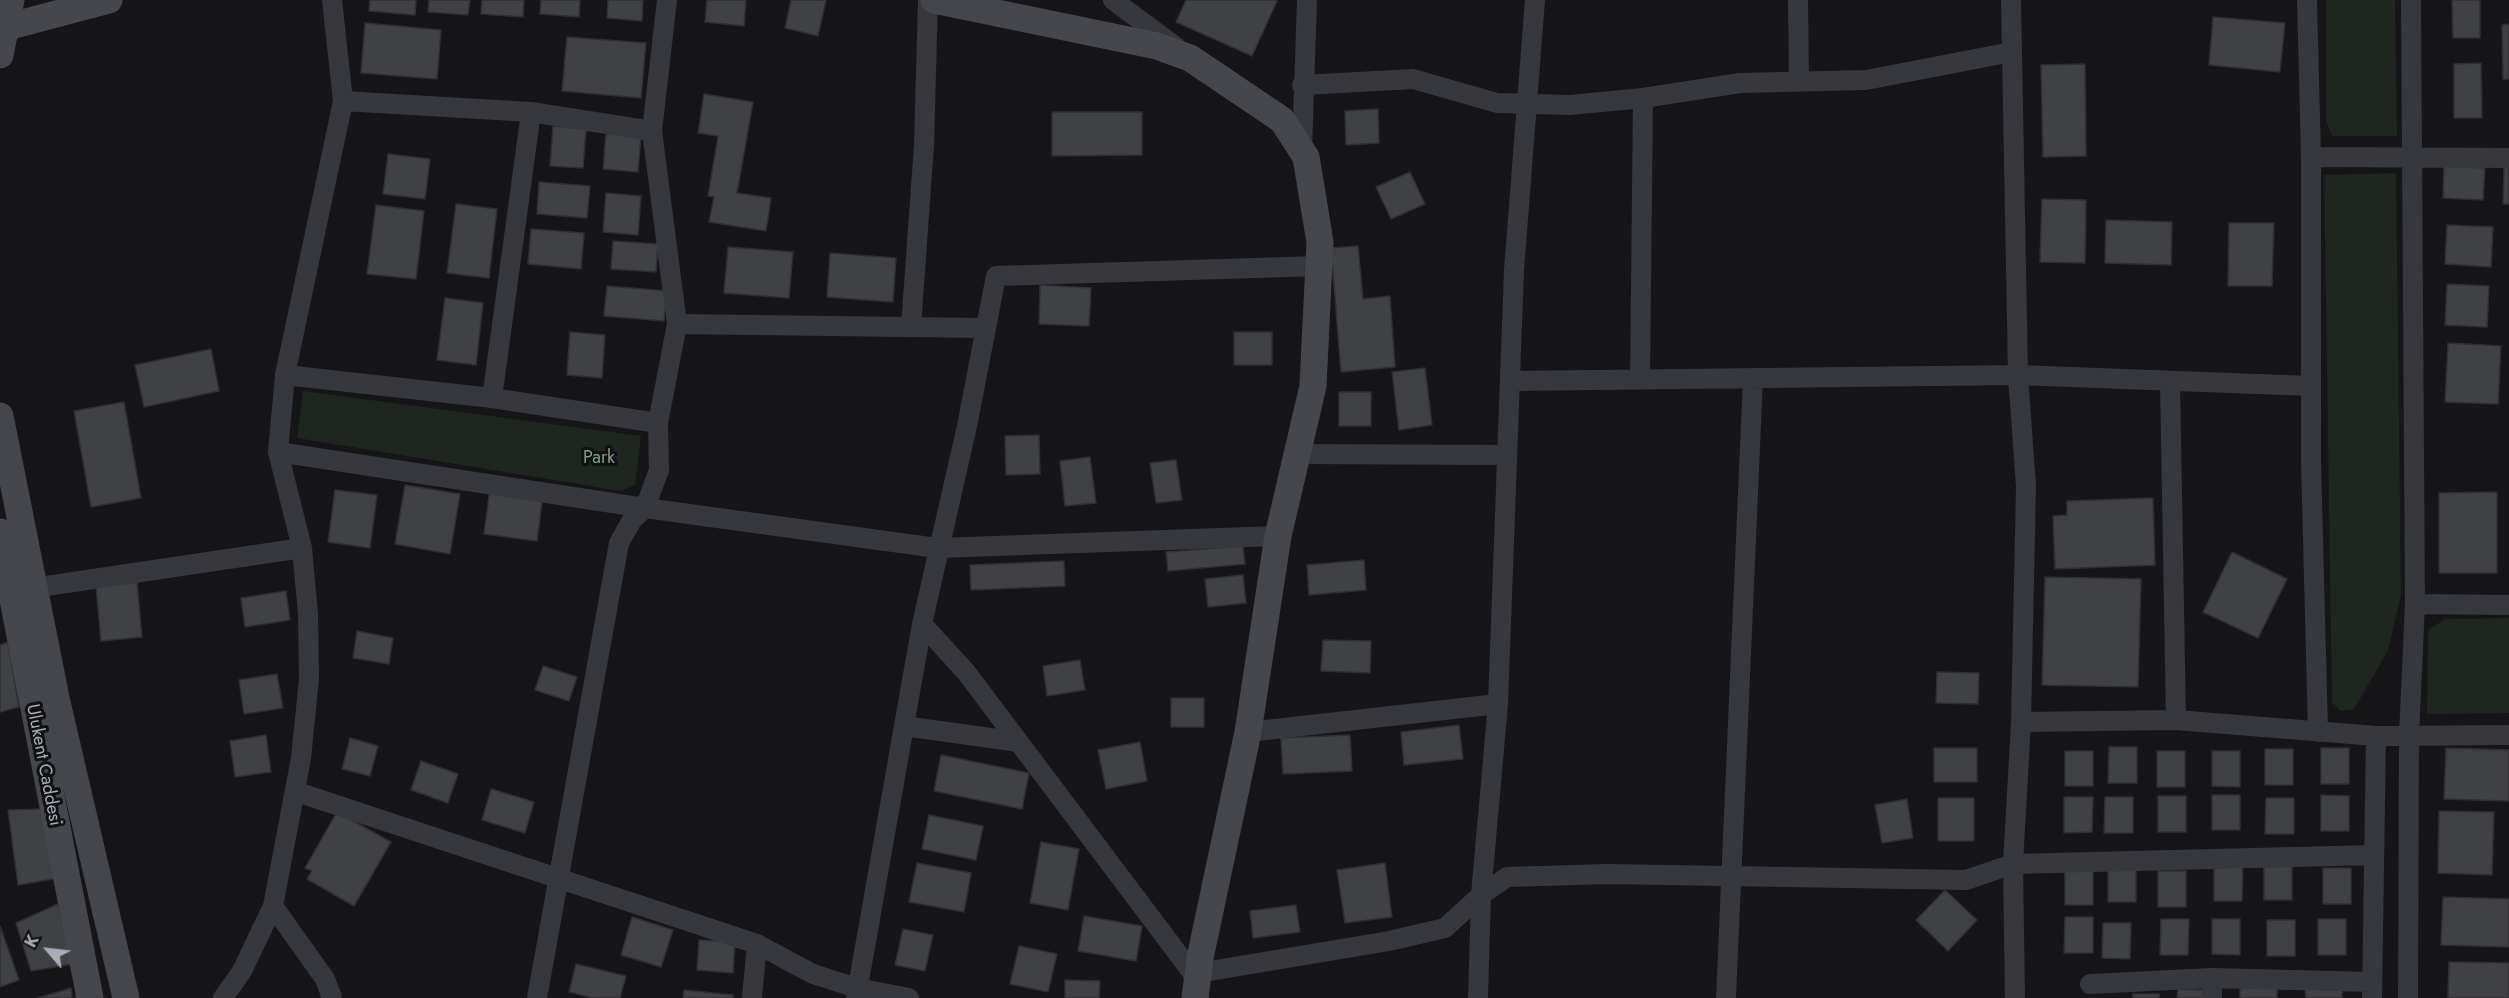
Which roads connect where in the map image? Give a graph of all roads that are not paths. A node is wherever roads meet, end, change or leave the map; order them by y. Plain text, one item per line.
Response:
1 (11, 0) edge
2 (109, 0) edge
3 (332, 0) edge
4 (667, 0) edge
5 (928, 0) edge
6 (934, 0) edge
7 (1113, 0) edge
8 (1307, 0) edge
9 (1535, 0) edge
10 (1798, 0) edge
11 (2012, 0) edge
12 (2307, 0) edge
13 (2411, 0) edge
14 (7, 27) junction
15 (2012, 52) junction
16 (0, 55) edge
17 (1190, 58) junction
18 (1799, 81) junction
19 (1302, 85) junction
20 (1643, 98) junction
21 (343, 101) junction
22 (1528, 104) junction
23 (531, 112) junction
24 (652, 131) junction
25 (1302, 151) junction
26 (2311, 157) junction
27 (2509, 158) edge
28 (2411, 159) junction
29 (1319, 267) junction
30 (676, 324) junction
31 (911, 327) junction
32 (984, 328) junction
33 (285, 375) junction
34 (2018, 375) junction
35 (1753, 378) junction
36 (1640, 380) junction
37 (1510, 381) junction
38 (2170, 381) junction
39 (2310, 386) junction
40 (492, 398) junction
41 (0, 416) edge
42 (658, 423) junction
43 (278, 452) junction
44 (1297, 454) junction
45 (1507, 455) junction
46 (645, 508) junction
47 (0, 532) edge
48 (1278, 536) junction
49 (302, 548) junction
50 (937, 548) junction
51 (33, 588) junction
52 (2415, 604) junction
53 (2509, 605) edge
54 (7, 623) edge
55 (922, 624) junction
56 (1498, 704) junction
57 (2176, 720) junction
58 (2021, 722) junction
59 (903, 726) junction
60 (1248, 732) junction
61 (2318, 732) junction
62 (2509, 735) edge
63 (2376, 736) junction
64 (2409, 736) junction
65 (1018, 742) junction
66 (297, 792) junction
67 (2374, 855) junction
68 (2013, 864) junction
69 (561, 878) junction
70 (1729, 878) junction
71 (1481, 895) junction
72 (273, 906) junction
73 (757, 944) junction
74 (2212, 978) junction
75 (1197, 983) edge
76 (2090, 984) dead end
77 (2372, 990) edge
78 (857, 993) edge
79 (90, 998) edge
80 (126, 998) edge
81 (223, 998) edge
82 (332, 998) edge
83 (537, 998) edge
84 (752, 998) edge
85 (909, 998) edge
86 (1478, 998) edge
87 (1726, 998) edge
88 (2015, 998) edge
89 (2212, 998) edge
90 (2408, 998) edge

1 - 14 street
2 - 14 street
3 - 21 street
4 - 24 street
5 - 31 street
6 - 17 street
7 - 17 street
8 - 19 street
9 - 22 street
10 - 18 street
11 - 15 street
12 - 26 street
13 - 28 street
14 - 16 street
15 - 18 street
15 - 34 street
17 - 25 street
18 - 20 street
19 - 22 street
19 - 25 street
20 - 22 street
20 - 36 street
21 - 23 street
21 - 33 street
22 - 37 street
23 - 24 street
23 - 40 street
24 - 30 street
25 - 29 street
26 - 28 street
26 - 39 street
27 - 28 street
28 - 52 street
29 - 32 street
29 - 44 street
30 - 31 street
30 - 42 street
31 - 32 street
32 - 50 street
33 - 40 street
33 - 43 street
34 - 35 street
34 - 38 street
34 - 58 street
35 - 36 street
35 - 70 street
36 - 37 street
37 - 45 street
38 - 39 street
38 - 57 street
39 - 61 street
40 - 42 street
41 - 51 street
42 - 46 street
43 - 46 street
43 - 49 street
44 - 45 street
44 - 48 street
45 - 56 street
46 - 50 street
46 - 69 street
47 - 54 street, Ulukent Caddesi
48 - 50 street
48 - 60 street
49 - 51 street
49 - 66 street
50 - 55 street
51 - 80 street
52 - 53 street
52 - 64 street
54 - 79 street, Ulukent Caddesi
55 - 59 street
55 - 65 street
56 - 60 street
56 - 71 street
57 - 58 street
57 - 61 street
58 - 68 street
59 - 65 street
59 - 78 street
60 - 75 street
61 - 63 street
62 - 64 street
63 - 64 street
63 - 67 street
64 - 90 street
65 - 75 street
66 - 69 street
66 - 72 street
67 - 68 street
67 - 77 street
68 - 70 street
68 - 88 street
69 - 73 street
69 - 83 street
70 - 71 street
70 - 87 street
71 - 75 street
71 - 86 street
72 - 81 street
72 - 82 street
73 - 78 street
73 - 84 street
74 - 76 street
74 - 77 street
74 - 89 street
78 - 85 street

